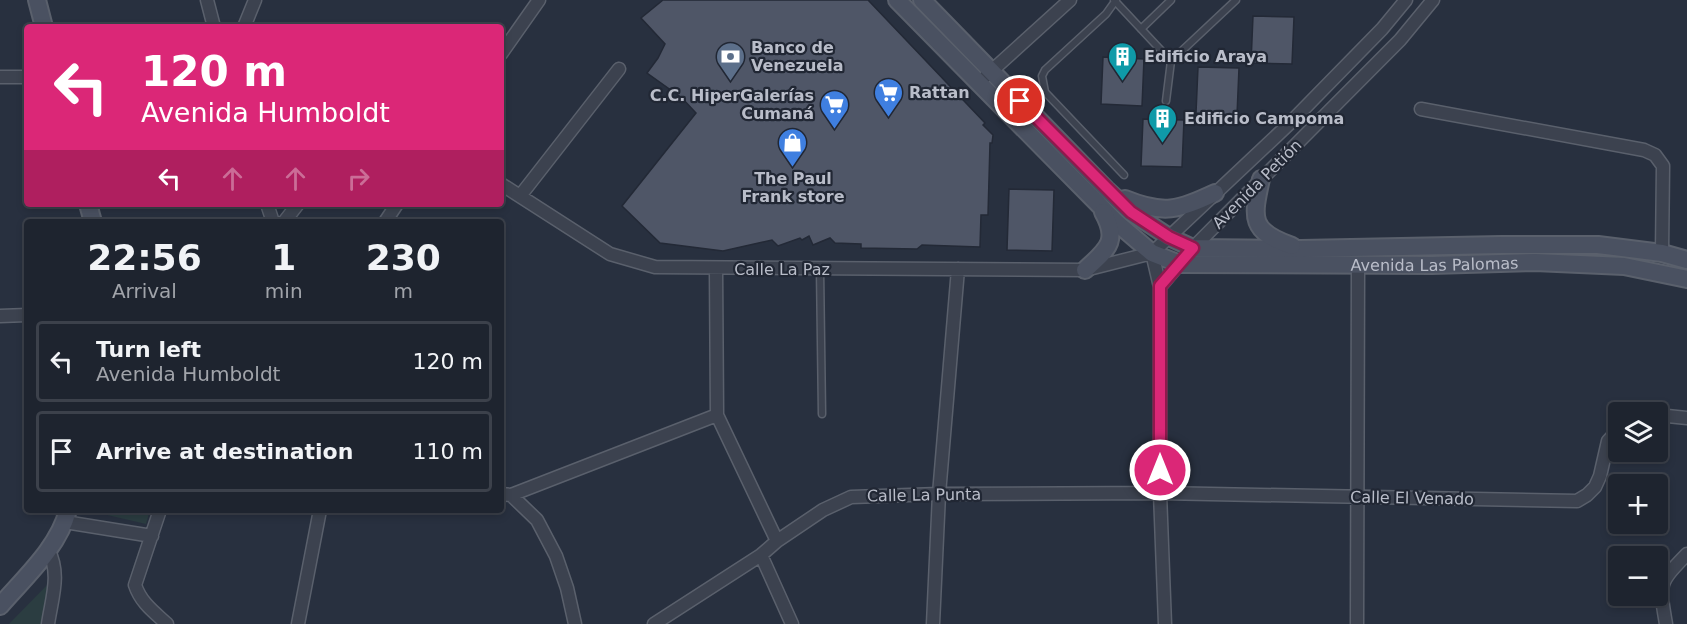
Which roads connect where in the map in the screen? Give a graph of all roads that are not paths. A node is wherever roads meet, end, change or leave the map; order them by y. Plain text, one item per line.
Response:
1 (37, 0) edge
2 (207, 0) edge
3 (255, 0) edge
4 (539, 0) edge
5 (897, 0) edge
6 (922, 0) edge
7 (1070, 0) edge
8 (1115, 0) edge
9 (1171, 0) edge
10 (1236, 0) edge
11 (1406, 0) edge
12 (1433, 0) edge
13 (43, 24) edge
14 (213, 24) edge
15 (245, 24) edge
16 (1141, 29) junction
17 (504, 50) edge
18 (1171, 61) junction
19 (619, 69) dead end
20 (992, 71) junction
21 (0, 77) edge
22 (24, 77) edge
23 (979, 83) junction
24 (1166, 101) dead end
25 (1421, 109) dead end
26 (1124, 175) dead end
27 (1261, 179) junction
28 (504, 186) edge
29 (1215, 193) junction
30 (520, 196) junction
31 (1105, 199) junction
32 (1169, 237) junction
33 (1193, 248) junction
34 (1301, 249) junction
35 (1152, 253) junction
36 (1662, 253) junction
37 (1687, 260) edge
38 (1180, 264) junction
39 (1358, 265) junction
40 (716, 268) junction
41 (819, 269) junction
42 (958, 269) junction
43 (1085, 270) junction
44 (1687, 279) edge
45 (1160, 286) junction
46 (24, 315) edge
47 (0, 316) edge
48 (822, 414) dead end
49 (717, 415) junction
50 (1668, 416) edge
51 (1687, 418) edge
52 (1608, 441) edge
53 (1160, 493) junction
54 (506, 494) edge
55 (939, 494) junction
56 (1357, 497) junction
57 (159, 513) edge
58 (319, 513) edge
59 (66, 516) edge
60 (152, 536) junction
61 (777, 540) junction
62 (48, 549) junction
63 (1687, 554) edge
64 (761, 555) junction
65 (0, 606) edge
66 (48, 624) edge
67 (167, 624) edge
68 (298, 624) edge
69 (575, 624) edge
70 (654, 624) edge
71 (792, 624) edge
72 (933, 624) edge
73 (1165, 624) edge
74 (1357, 624) edge
75 (1666, 624) edge

1 - 13 main road
2 - 14 street
3 - 15 street
4 - 17 street
5 - 23 main road
6 - 20 main road
7 - 20 street
8 - 16 lane
8 - 26 lane
9 - 16 lane
10 - 18 lane
11 - 29 street, Avenida Petión
12 - 27 street, Avenida Petión
16 - 18 lane
18 - 24 lane
19 - 30 street
20 - 23 street
20 - 31 main road
21 - 22 street
23 - 31 main road
25 - 36 street
27 - 33 street, Avenida Petión
27 - 34 main road
28 - 30 street, Calle La Paz
29 - 31 main road
29 - 32 street, Avenida Petión
30 - 40 street, Calle La Paz
31 - 32 main road
31 - 35 main road
31 - 43 main road
32 - 33 main road
32 - 35 street, Avenida Petión
33 - 34 main road, Avenida Las Palomas
33 - 38 street, Avenida Petión
34 - 36 main road, Avenida Las Palomas
35 - 38 main road
35 - 43 street, Calle La Paz
35 - 45 street
36 - 37 main road, Avenida Las Palomas
38 - 39 main road, Avenida Las Palomas
38 - 45 street, Avenida Petión
39 - 44 main road, Avenida Las Palomas
39 - 56 street
40 - 41 street, Calle La Paz
40 - 49 street
41 - 42 street, Calle La Paz
41 - 48 lane
42 - 43 street, Calle La Paz
42 - 55 street
45 - 53 street
46 - 47 street
49 - 54 street
49 - 61 street
50 - 51 street
52 - 56 street, Calle El Venado
53 - 55 street, Calle La Punta
53 - 56 street, Calle El Venado
53 - 73 street
54 - 69 street
55 - 61 street, Calle La Punta
55 - 72 street
56 - 74 street
57 - 60 street
58 - 68 street
59 - 60 street
59 - 62 main road
60 - 67 street
61 - 64 street, Calle La Punta
62 - 65 main road
62 - 66 street
63 - 75 street
64 - 70 street, Calle La Punta
64 - 71 street

